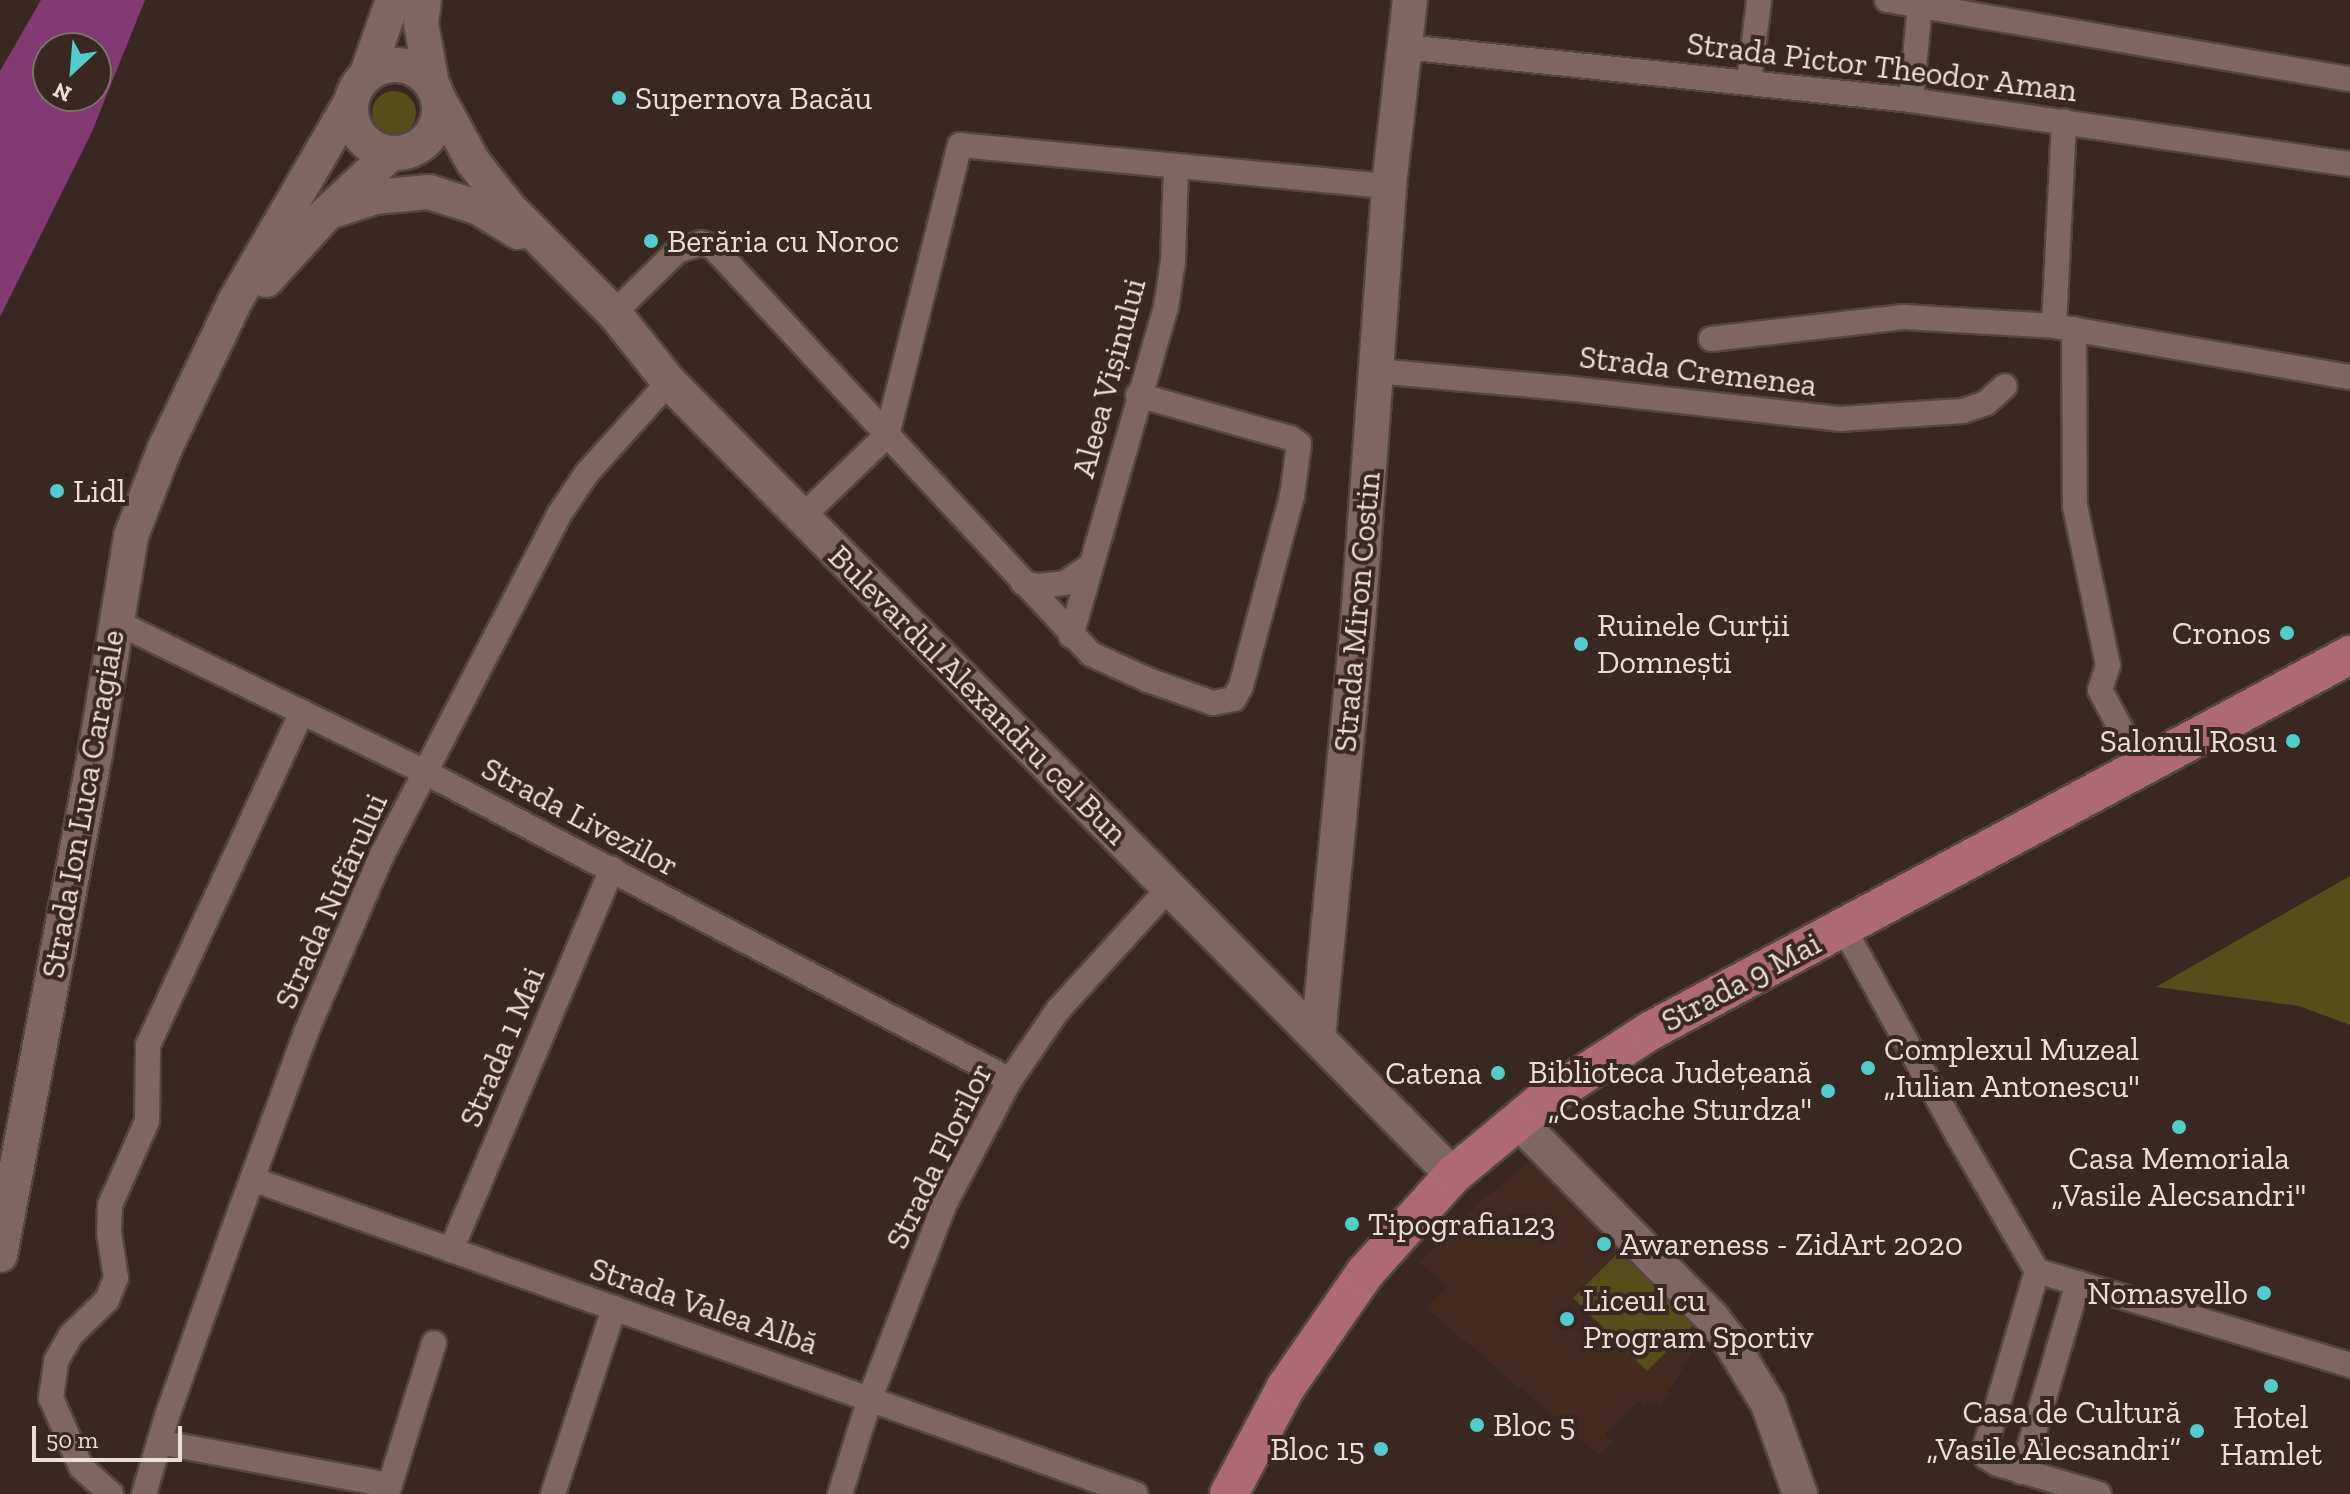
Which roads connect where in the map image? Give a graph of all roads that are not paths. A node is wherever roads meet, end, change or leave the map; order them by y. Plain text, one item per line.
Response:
1 (393, 0) edge
2 (424, 0) edge
3 (1410, 0) edge
4 (1759, 0) edge
5 (1887, 0) edge
6 (1920, 5) junction
7 (1405, 47) junction
8 (2350, 79) edge
9 (1749, 82) junction
10 (358, 89) junction
11 (435, 91) junction
12 (1911, 100) junction
13 (2064, 121) junction
14 (397, 153) junction
15 (2350, 164) edge
16 (1176, 168) junction
17 (1389, 186) junction
18 (510, 209) junction
19 (327, 213) junction
20 (558, 260) junction
21 (614, 313) junction
22 (2064, 328) junction
23 (1711, 339) dead end
24 (205, 365) junction
25 (1376, 371) junction
26 (2350, 377) edge
27 (669, 382) junction
28 (2005, 386) dead end
29 (1138, 395) junction
30 (887, 435) junction
31 (802, 517) junction
32 (1090, 566) junction
33 (1023, 583) junction
34 (116, 622) junction
35 (1071, 636) junction
36 (2350, 655) edge
37 (302, 712) junction
38 (2140, 765) junction
39 (425, 772) junction
40 (612, 869) junction
41 (1169, 888) junction
42 (1843, 927) junction
43 (1318, 1037) junction
44 (1010, 1080) junction
45 (1517, 1120) junction
46 (1453, 1175) junction
47 (252, 1179) junction
48 (451, 1250) junction
49 (0, 1255) edge
50 (2037, 1271) junction
51 (2078, 1283) junction
52 (614, 1308) junction
53 (434, 1343) dead end
54 (2350, 1365) edge
55 (870, 1398) junction
56 (159, 1442) junction
57 (2022, 1472) junction
58 (2056, 1489) edge
59 (388, 1490) edge
60 (111, 1494) edge
61 (144, 1494) edge
62 (553, 1494) edge
63 (840, 1494) edge
64 (1135, 1494) edge
65 (1229, 1494) edge
66 (1800, 1494) edge
67 (2099, 1494) edge

1 - 10 main road, Strada Ion Luca Caragiale
2 - 11 main road
3 - 7 main road, Strada Miron Costin
4 - 9 street
5 - 6 street
6 - 8 street
6 - 12 street
7 - 9 street, Strada Pictor Theodor Aman
7 - 17 main road, Strada Miron Costin
9 - 12 street, Strada Pictor Theodor Aman
10 - 11 main road
10 - 14 main road
10 - 24 main road, Strada Ion Luca Caragiale
11 - 14 main road
11 - 18 main road, Bulevardul Alexandru cel Bun
12 - 13 street, Strada Pictor Theodor Aman
13 - 15 street, Strada Pictor Theodor Aman
13 - 22 street
14 - 18 main road, Bulevardul Alexandru cel Bun
14 - 19 main road, Strada Ion Luca Caragiale
16 - 17 street
16 - 29 street, Aleea Vișinului
16 - 30 street
17 - 25 main road, Strada Miron Costin
18 - 20 main road, Bulevardul Alexandru cel Bun
19 - 20 main road
19 - 24 main road, Strada Ion Luca Caragiale
20 - 21 main road, Bulevardul Alexandru cel Bun
21 - 27 main road, Bulevardul Alexandru cel Bun
21 - 30 street
22 - 23 street
22 - 26 street
22 - 38 street
24 - 34 main road, Strada Ion Luca Caragiale
25 - 28 street, Strada Cremenea
25 - 43 main road, Strada Miron Costin
27 - 31 main road, Bulevardul Alexandru cel Bun
27 - 39 street, Strada Nufărului
29 - 32 street, Aleea Vișinului
29 - 35 street
30 - 31 street
30 - 33 street
31 - 41 main road, Bulevardul Alexandru cel Bun
32 - 33 street
32 - 35 street, Aleea Vișinului
33 - 35 street
34 - 37 street, Strada Livezilor
34 - 49 main road, Strada Ion Luca Caragiale
36 - 38 main road, Strada 9 Mai
37 - 39 street, Strada Livezilor
37 - 60 street
38 - 42 main road, Strada 9 Mai
39 - 40 street, Strada Livezilor
39 - 47 street, Strada Nufărului
40 - 44 street, Strada Livezilor
40 - 48 street, Strada 1 Mai
41 - 43 main road, Bulevardul Alexandru cel Bun
41 - 44 street, Strada Florilor
42 - 45 main road, Strada 9 Mai
42 - 50 street
43 - 46 main road, Bulevardul Alexandru cel Bun
44 - 55 street, Strada Florilor
45 - 46 main road, Strada 9 Mai
45 - 66 main road
46 - 65 main road, Strada 9 Mai
47 - 48 street, Strada Valea Albă
47 - 56 street, Strada Nufărului
48 - 52 street, Strada Valea Albă
50 - 51 street
50 - 57 street
51 - 54 street
51 - 57 street
52 - 55 street, Strada Valea Albă
52 - 62 street
53 - 59 street
55 - 63 street, Strada Florilor
55 - 64 street, Strada Valea Albă
56 - 59 street
56 - 61 street, Strada Nufărului
57 - 58 street
58 - 67 street

